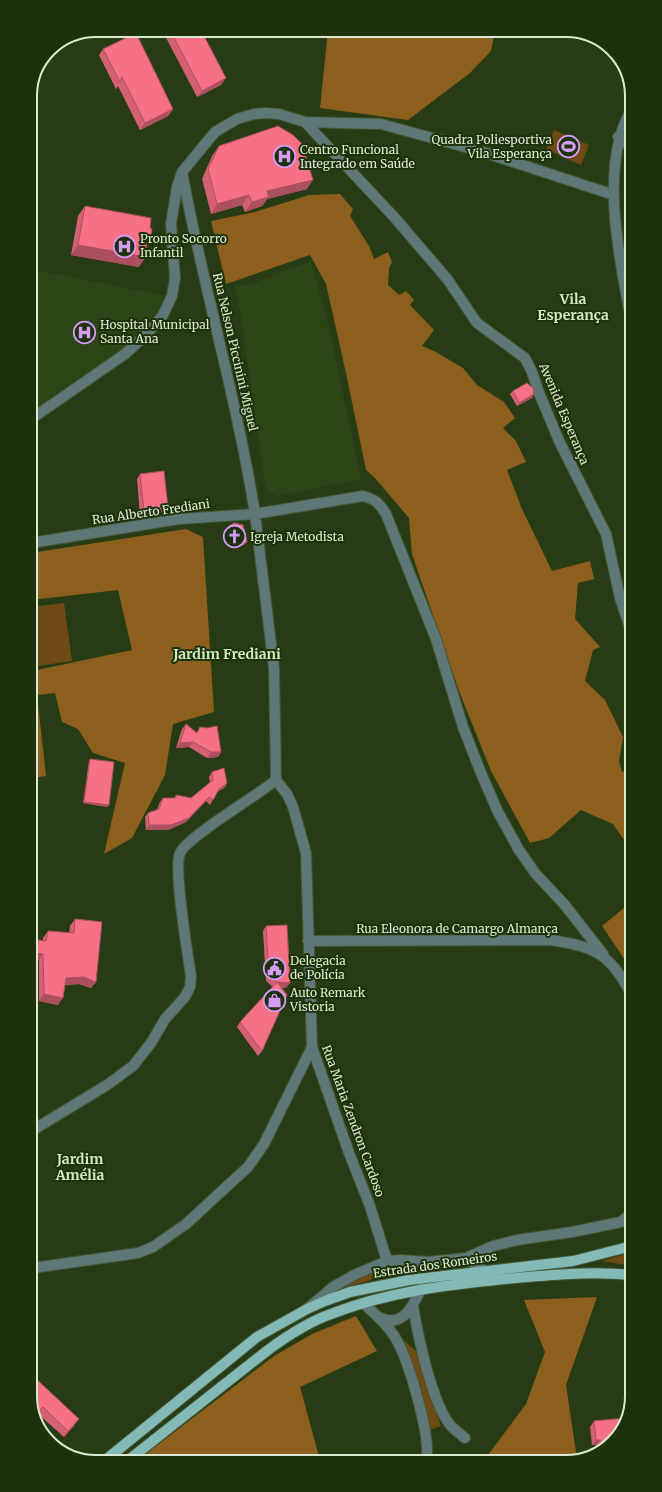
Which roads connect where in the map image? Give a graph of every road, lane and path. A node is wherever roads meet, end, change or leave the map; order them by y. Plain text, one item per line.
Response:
1 (625, 121) edge
2 (305, 122) junction
3 (618, 137) junction
4 (625, 143) edge
5 (182, 172) junction
6 (614, 195) junction
7 (625, 283) edge
8 (37, 415) edge
9 (255, 514) junction
10 (37, 542) edge
11 (625, 613) edge
12 (276, 780) junction
13 (308, 941) junction
14 (603, 954) junction
15 (625, 982) edge
16 (312, 1046) junction
17 (37, 1128) edge
18 (625, 1218) edge
19 (625, 1248) edge
20 (466, 1258) junction
21 (387, 1261) junction
22 (37, 1267) edge
23 (483, 1270) junction
24 (625, 1274) edge
25 (421, 1289) junction
26 (363, 1303) junction
27 (413, 1306) junction
28 (307, 1309) junction
29 (377, 1316) junction
30 (465, 1438) dead end
31 (111, 1455) edge
32 (135, 1455) edge
33 (426, 1455) edge

1 - 3 street
2 - 5 street
2 - 6 street
2 - 11 street, Avenida Esperança
3 - 4 street
3 - 6 street
5 - 8 street
5 - 9 street, Rua Nelson Piccinini Miguel
6 - 7 street
9 - 10 street, Rua Alberto Frediani
9 - 12 street
9 - 14 street, Rua Alberto Frediani
12 - 13 street, Rua Maria Zendron Cardoso
12 - 17 street
13 - 14 street, Rua Eleonora de Camargo Almança
13 - 16 street, Rua Maria Zendron Cardoso
14 - 15 street, Rua Eleonora de Camargo Almança
16 - 21 street, Rua Maria Zendron Cardoso
16 - 22 street
18 - 20 street
19 - 23 main road, Estrada dos Romeiros
20 - 21 street
20 - 23 street
21 - 28 street
23 - 28 main road, Estrada dos Romeiros
24 - 25 main road, Estrada dos Romeiros
25 - 26 main road, Estrada dos Romeiros
25 - 27 street
26 - 29 street
26 - 32 main road, Estrada dos Romeiros
27 - 29 street
27 - 30 street
28 - 31 main road, Estrada dos Romeiros
29 - 33 street

